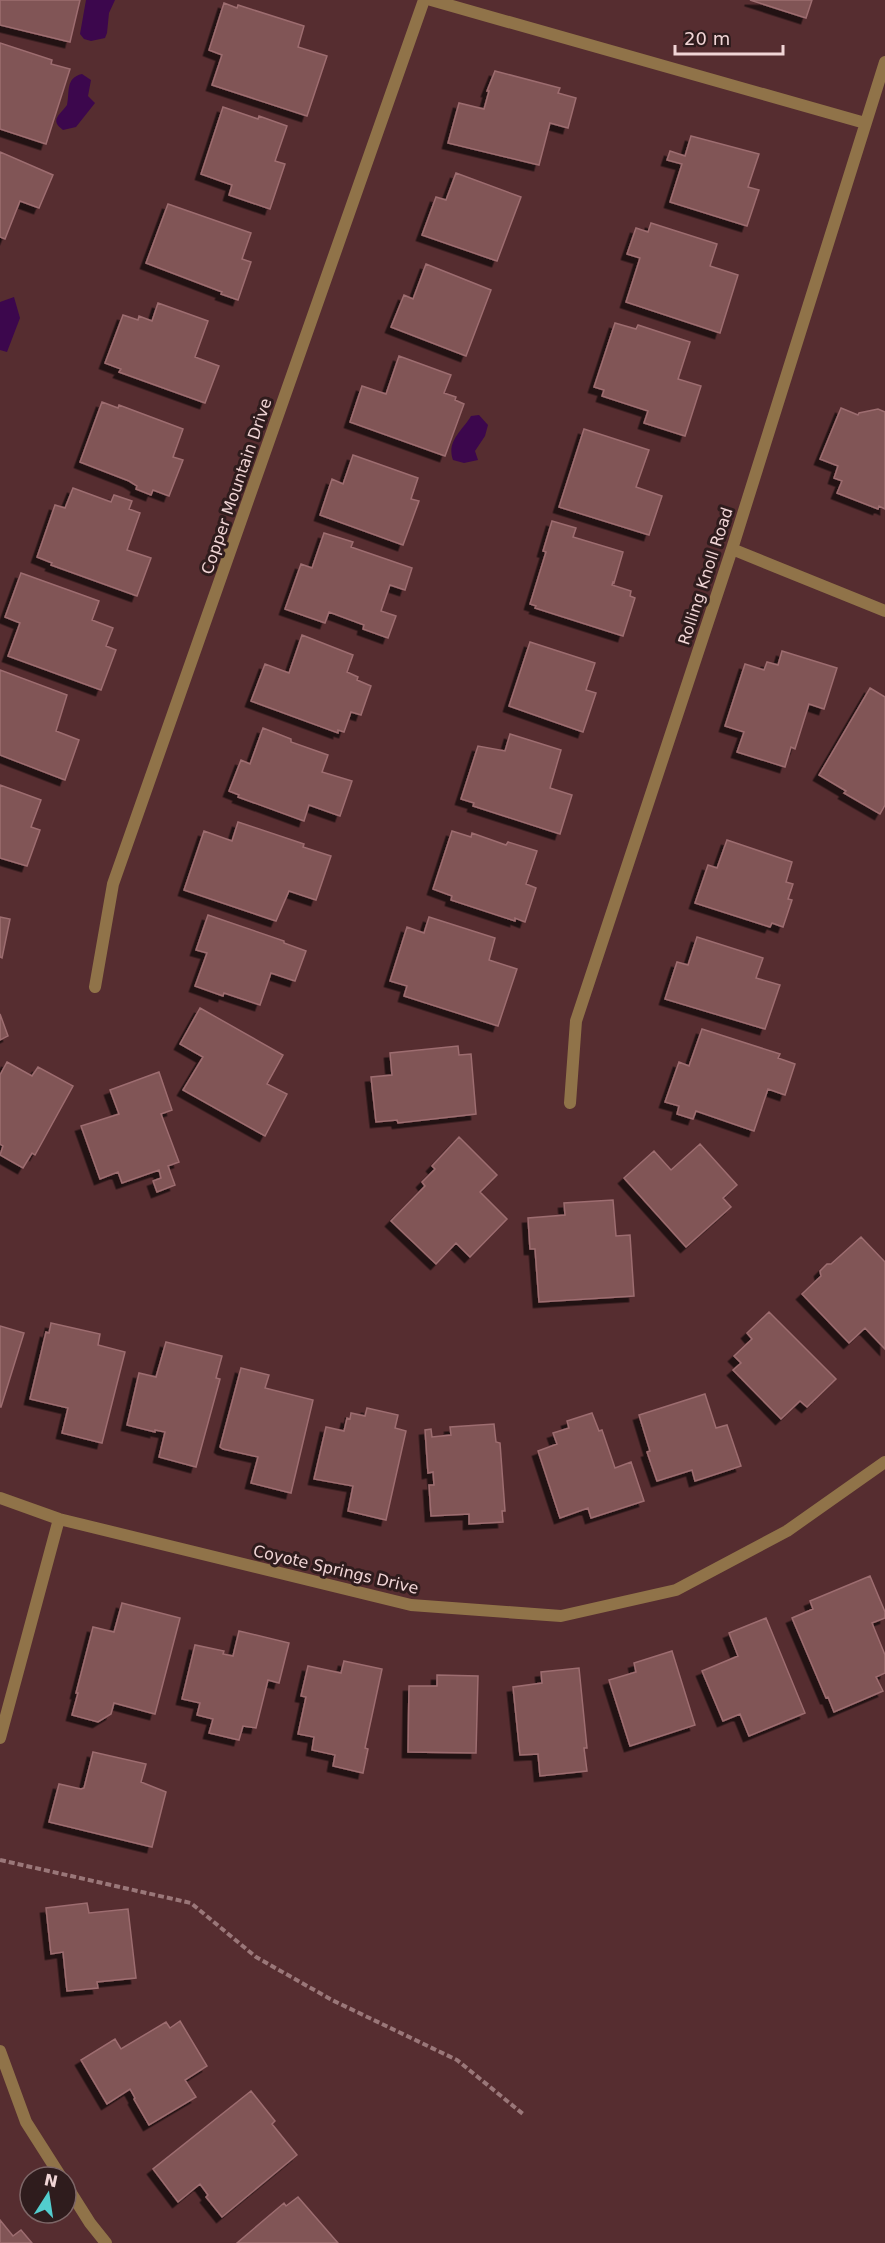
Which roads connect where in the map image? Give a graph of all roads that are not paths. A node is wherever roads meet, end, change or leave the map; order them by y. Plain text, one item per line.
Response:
1 (424, 0) edge
2 (431, 0) edge
3 (885, 62) edge
4 (865, 123) junction
5 (732, 549) junction
6 (885, 611) edge
7 (95, 987) dead end
8 (570, 1103) dead end
9 (885, 1462) edge
10 (0, 1498) edge
11 (59, 1519) junction
12 (0, 1738) edge
13 (0, 2051) edge
14 (53, 2165) edge
15 (78, 2204) edge
16 (106, 2243) edge

1 - 7 street, Copper Mountain Drive
2 - 4 street
3 - 4 street, Rolling Knoll Road
4 - 5 street, Rolling Knoll Road
5 - 6 street
5 - 8 street, Rolling Knoll Road
9 - 11 street, Coyote Springs Drive
10 - 11 street, Coyote Springs Drive
11 - 12 street
13 - 14 street
15 - 16 street

